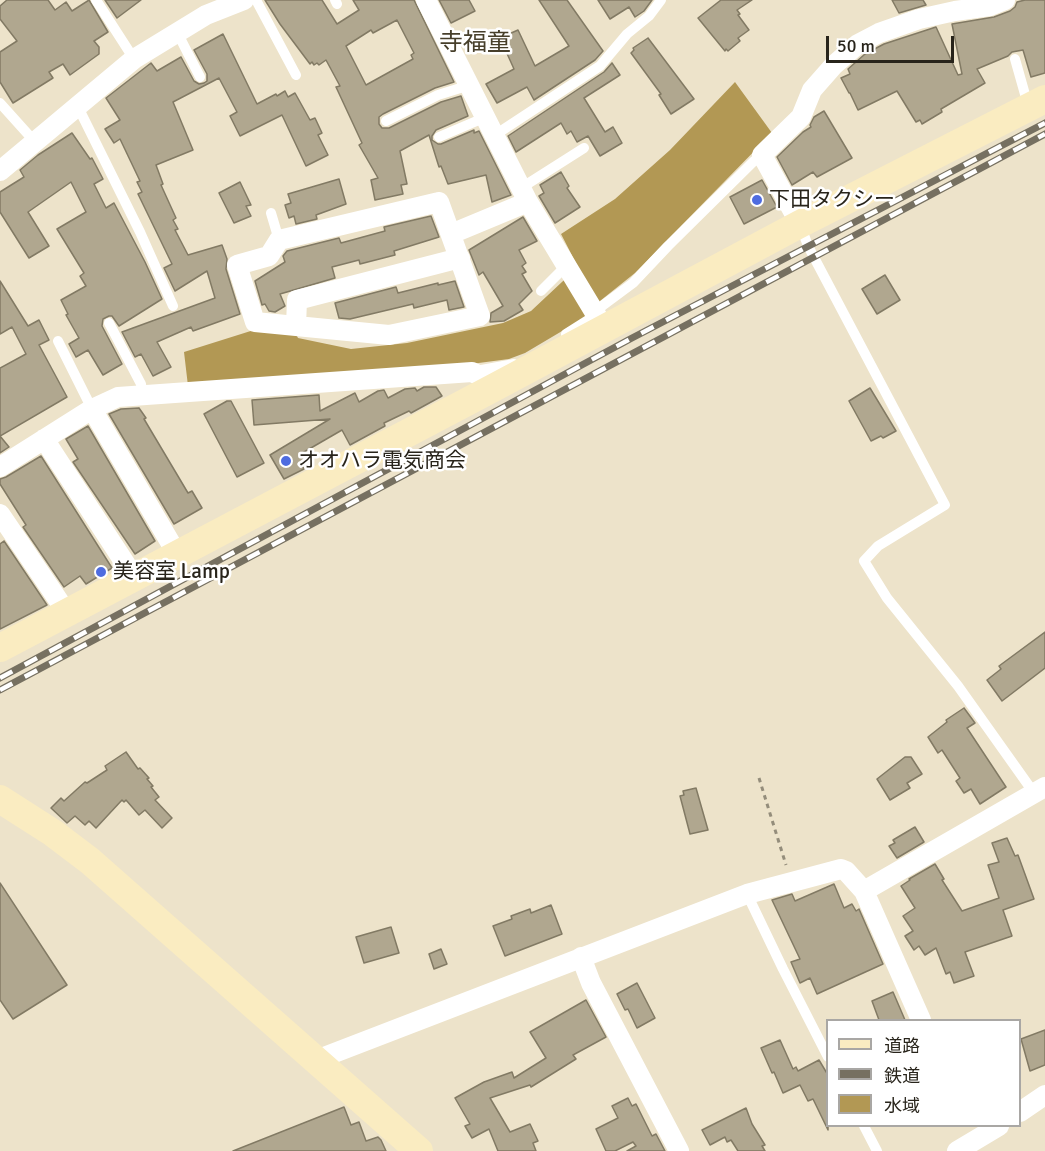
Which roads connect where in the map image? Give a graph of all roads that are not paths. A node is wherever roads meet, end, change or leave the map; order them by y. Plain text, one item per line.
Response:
1 (96, 0) edge
2 (244, 0) edge
3 (256, 0) edge
4 (426, 0) edge
5 (661, 0) edge
6 (1005, 0) edge
7 (178, 34) junction
8 (134, 59) junction
9 (1015, 59) dead end
10 (296, 75) dead end
11 (200, 77) dead end
12 (470, 85) junction
13 (0, 103) edge
14 (1037, 103) edge
15 (78, 106) junction
16 (486, 117) junction
17 (386, 121) dead end
18 (495, 135) junction
19 (439, 137) dead end
20 (35, 142) junction
21 (584, 148) dead end
22 (762, 155) junction
23 (0, 171) edge
24 (524, 195) junction
25 (271, 213) dead end
26 (800, 224) junction
27 (451, 234) junction
28 (279, 240) junction
29 (460, 258) junction
30 (567, 265) junction
31 (541, 291) dead end
32 (173, 306) dead end
33 (600, 322) junction
34 (109, 323) dead end
35 (296, 326) junction
36 (58, 341) dead end
37 (484, 380) junction
38 (142, 395) junction
39 (92, 409) junction
40 (44, 439) junction
41 (0, 467) edge
42 (0, 514) edge
43 (177, 554) junction
44 (134, 578) junction
45 (67, 613) junction
46 (0, 648) edge
47 (1040, 790) edge
48 (5, 809) edge
49 (864, 891) junction
50 (747, 894) junction
51 (581, 957) junction
52 (921, 1019) edge
53 (826, 1053) edge
54 (316, 1060) junction
55 (1045, 1095) edge
56 (1021, 1111) edge
57 (865, 1127) edge
58 (992, 1127) edge
59 (971, 1133) edge
60 (419, 1151) edge
61 (679, 1151) edge
62 (878, 1151) edge
63 (957, 1151) edge

1 - 8 lane
2 - 7 street
3 - 10 lane
4 - 12 street
5 - 18 lane
6 - 22 street
7 - 8 street
7 - 11 lane
8 - 15 street
9 - 14 lane
12 - 16 street
12 - 17 lane
13 - 20 lane
14 - 26 street
15 - 20 street
15 - 32 lane
16 - 18 street
16 - 19 lane
18 - 24 street
20 - 23 street
21 - 24 lane
22 - 26 street
22 - 33 lane
24 - 27 street
24 - 30 street
25 - 28 lane
26 - 33 street
26 - 47 lane
27 - 28 street
27 - 29 street
28 - 35 street
29 - 35 street
29 - 35 street
30 - 31 lane
30 - 33 street
33 - 37 street
33 - 37 lane
34 - 38 lane
36 - 39 lane
37 - 38 street
37 - 43 street
38 - 39 street
39 - 40 street
39 - 43 street
40 - 41 street
40 - 44 street
42 - 45 street
43 - 44 street
44 - 45 street
45 - 46 street
47 - 49 street
48 - 54 street
49 - 50 street
49 - 52 street
50 - 51 street
50 - 53 lane
51 - 54 street
51 - 61 street
54 - 60 street
55 - 56 street
57 - 62 lane
58 - 59 street
59 - 63 street

